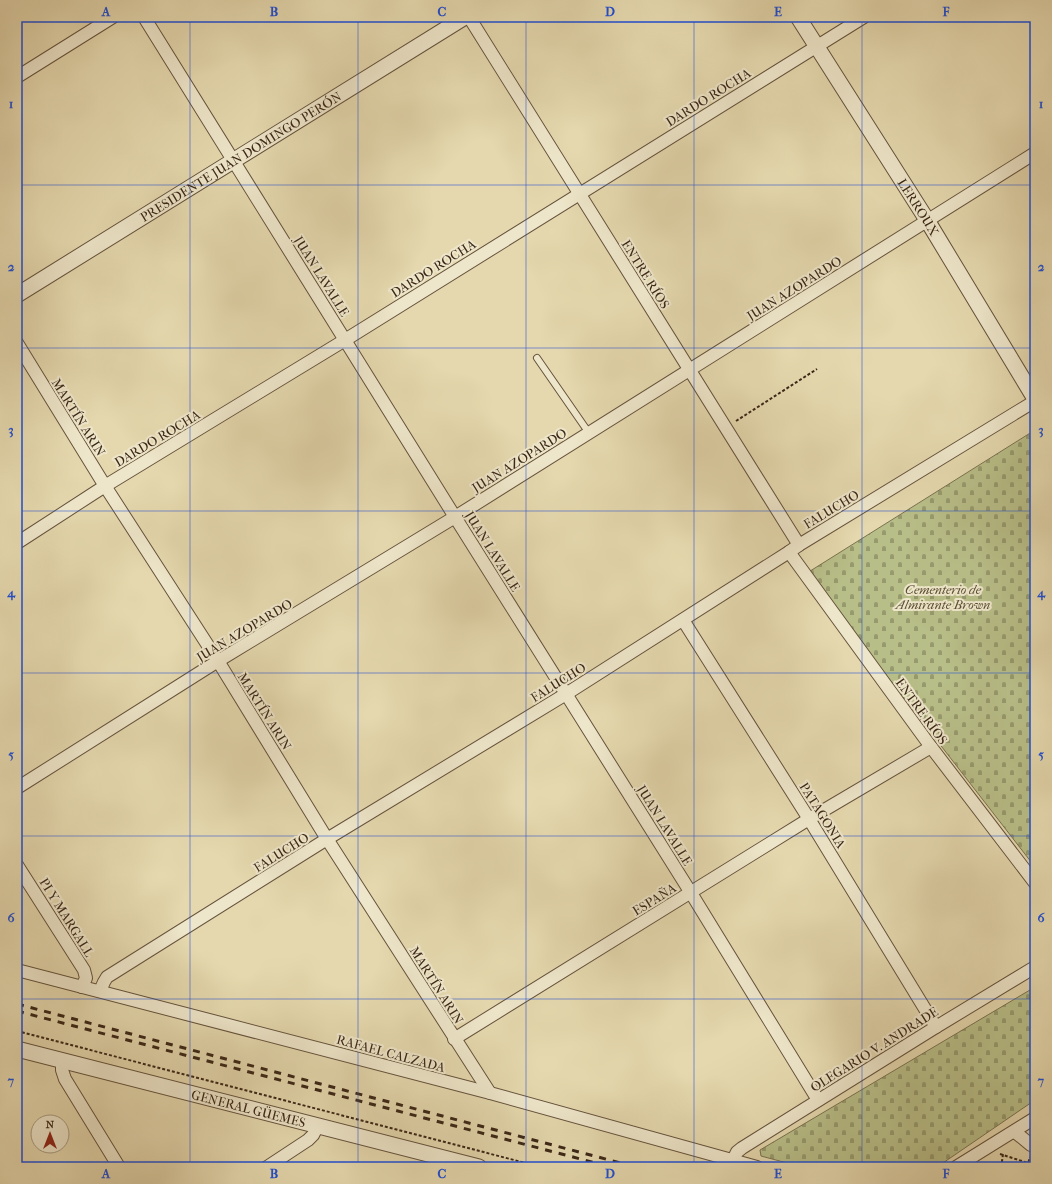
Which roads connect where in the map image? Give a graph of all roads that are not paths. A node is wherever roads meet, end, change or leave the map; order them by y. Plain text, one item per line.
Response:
1 (113, 17) edge
2 (144, 17) edge
3 (465, 17) edge
4 (469, 17) edge
5 (798, 17) edge
6 (864, 17) edge
7 (817, 46) junction
8 (17, 77) edge
9 (1035, 153) edge
10 (234, 160) junction
11 (579, 194) junction
12 (928, 220) junction
13 (17, 295) edge
14 (345, 340) junction
15 (17, 343) edge
16 (537, 358) dead end
17 (690, 370) junction
18 (1035, 400) edge
19 (589, 433) junction
20 (105, 486) junction
21 (455, 517) junction
22 (17, 542) edge
23 (799, 545) junction
24 (789, 552) junction
25 (683, 620) junction
26 (218, 661) junction
27 (566, 694) junction
28 (931, 747) junction
29 (17, 788) edge
30 (809, 819) junction
31 (327, 839) junction
32 (17, 865) edge
33 (1035, 883) edge
34 (691, 893) junction
35 (1035, 967) edge
36 (17, 970) edge
37 (82, 987) junction
38 (100, 992) junction
39 (936, 1027) junction
40 (454, 1039) junction
41 (17, 1049) edge
42 (62, 1060) junction
43 (490, 1093) junction
44 (818, 1100) junction
45 (1035, 1118) edge
46 (318, 1125) junction
47 (1015, 1132) junction
48 (1035, 1146) edge
49 (732, 1160) junction
50 (452, 1163) edge
51 (273, 1166) edge
52 (119, 1167) edge
53 (479, 1167) edge
54 (756, 1167) edge
55 (956, 1167) edge

1 - 8 street
2 - 10 street, JUAN LAVALLE
3 - 10 street, PRESIDENTE JUAN DOMINGO PERÓN
4 - 11 street, ENTRE RÍOS
5 - 7 street, LERROUX
6 - 7 street, DARDO ROCHA
7 - 11 street, DARDO ROCHA
7 - 12 street, LERROUX
9 - 12 street, JUAN AZOPARDO
10 - 13 street, PRESIDENTE JUAN DOMINGO PERÓN
10 - 14 street, JUAN LAVALLE
11 - 14 street, DARDO ROCHA
11 - 17 street, ENTRE RÍOS
12 - 17 street, JUAN AZOPARDO
12 - 18 street, LERROUX
14 - 20 street, DARDO ROCHA
14 - 21 street, JUAN LAVALLE
15 - 20 street, MARTÍN ARIN
16 - 19 lane
17 - 19 street, JUAN AZOPARDO
17 - 23 street, ENTRE RÍOS
18 - 23 street, FALUCHO
19 - 21 street, JUAN AZOPARDO
20 - 22 street, DARDO ROCHA
20 - 26 street, MARTÍN ARIN
21 - 26 street, JUAN AZOPARDO
21 - 27 street, JUAN LAVALLE
23 - 24 street, FALUCHO
24 - 25 street, FALUCHO
24 - 28 street, ENTRE RÍOS
25 - 27 street, FALUCHO
25 - 30 street, PATAGONIA
26 - 29 street, JUAN AZOPARDO
26 - 31 street, MARTÍN ARIN
27 - 31 street, FALUCHO
27 - 34 street, JUAN LAVALLE
28 - 30 street, ESPAÑA
28 - 33 street, ENTRE RÍOS
30 - 34 street, ESPAÑA
30 - 39 street, PATAGONIA
31 - 38 street, FALUCHO
31 - 40 street, MARTÍN ARIN
32 - 37 street, PI Y MARGALL
34 - 40 street, ESPAÑA
34 - 44 street, JUAN LAVALLE
35 - 39 street, OLEGARIO V. ANDRADE
36 - 37 street, RAFAEL CALZADA
37 - 38 street, RAFAEL CALZADA
38 - 43 street, RAFAEL CALZADA
39 - 44 street, OLEGARIO V. ANDRADE
40 - 43 street, MARTÍN ARIN
41 - 42 street, GENERAL GÜEMES
42 - 46 street, GENERAL GÜEMES
42 - 52 street
43 - 49 street, RAFAEL CALZADA
44 - 49 street, OLEGARIO V. ANDRADE
45 - 47 street
46 - 50 street, GENERAL GÜEMES
46 - 51 street
47 - 48 street
47 - 55 street
49 - 54 street, RAFAEL CALZADA
50 - 53 street, GENERAL GÜEMES

